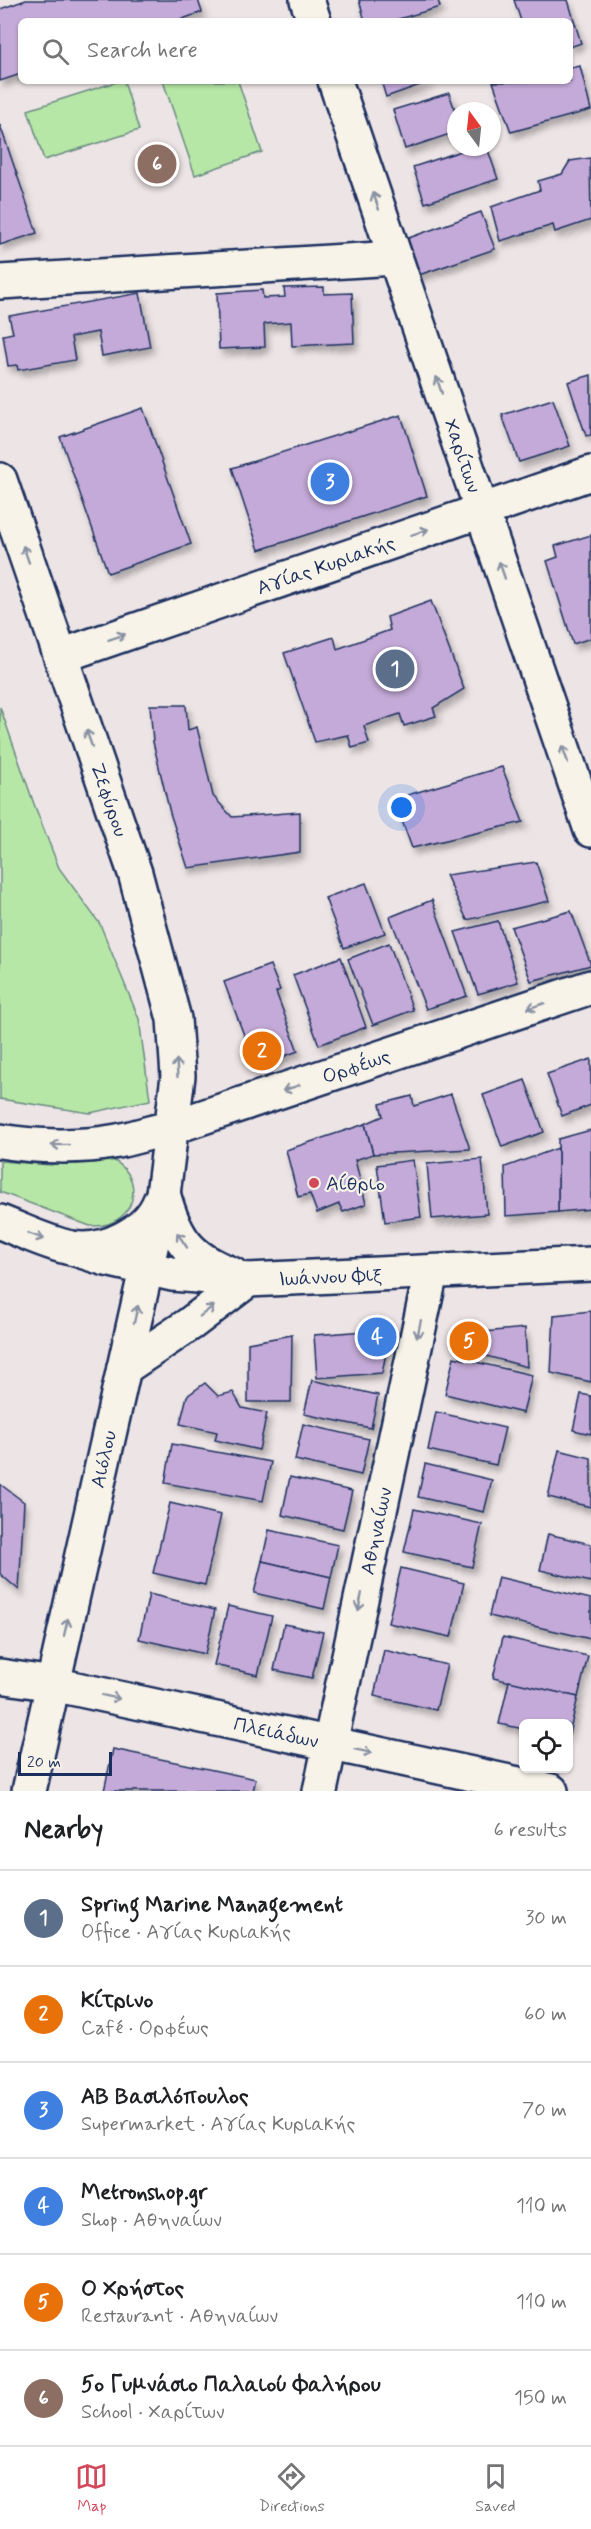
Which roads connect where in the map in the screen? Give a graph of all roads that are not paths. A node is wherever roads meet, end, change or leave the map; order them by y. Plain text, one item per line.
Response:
1 (307, 0) edge
2 (313, 18) edge
3 (336, 84) edge
4 (395, 258) junction
5 (0, 282) edge
6 (591, 473) edge
7 (0, 480) edge
8 (482, 511) junction
9 (61, 656) junction
10 (591, 830) edge
11 (591, 987) edge
12 (173, 1127) junction
13 (0, 1141) edge
14 (118, 1141) junction
15 (163, 1194) junction
16 (0, 1222) edge
17 (72, 1248) junction
18 (591, 1264) edge
19 (147, 1269) junction
20 (431, 1272) junction
21 (248, 1280) junction
22 (124, 1368) junction
23 (0, 1676) edge
24 (53, 1684) junction
25 (330, 1744) junction
26 (29, 1791) edge
27 (320, 1791) edge
28 (551, 1791) edge

1 - 2 street
4 -> 3 street, Χαρίτων
4 - 5 street
8 -> 4 street, Χαρίτων
6 - 8 street, Αγίας Κυριακής
9 -> 7 street, Ζεφύρου
9 -> 8 street, Αγίας Κυριακής
10 -> 8 street, Χαρίτων
12 -> 9 street, Ζεφύρου
11 -> 12 street, Ορφέως
12 - 14 street, Ορφέως
12 - 15 street, Αιόλου
14 -> 13 street, Ορφέως
14 - 15 street
15 - 17 street
15 - 19 street, Αιόλου
21 -> 15 street
16 -> 17 street, Ιωάννου Φιξ
17 - 19 street, Ιωάννου Φιξ
18 - 20 street, Ιωάννου Φιξ
19 - 21 street, Ιωάννου Φιξ
22 -> 19 street, Αιόλου
20 - 21 street, Ιωάννου Φιξ
20 -> 25 street, Αθηναίων
22 -> 21 street
24 -> 22 street, Αιόλου
23 - 24 street, Πλειάδων
24 -> 25 street, Πλειάδων
24 - 26 street, Αιόλου
25 - 27 street, Αθηναίων
25 -> 28 street, Πλειάδων

